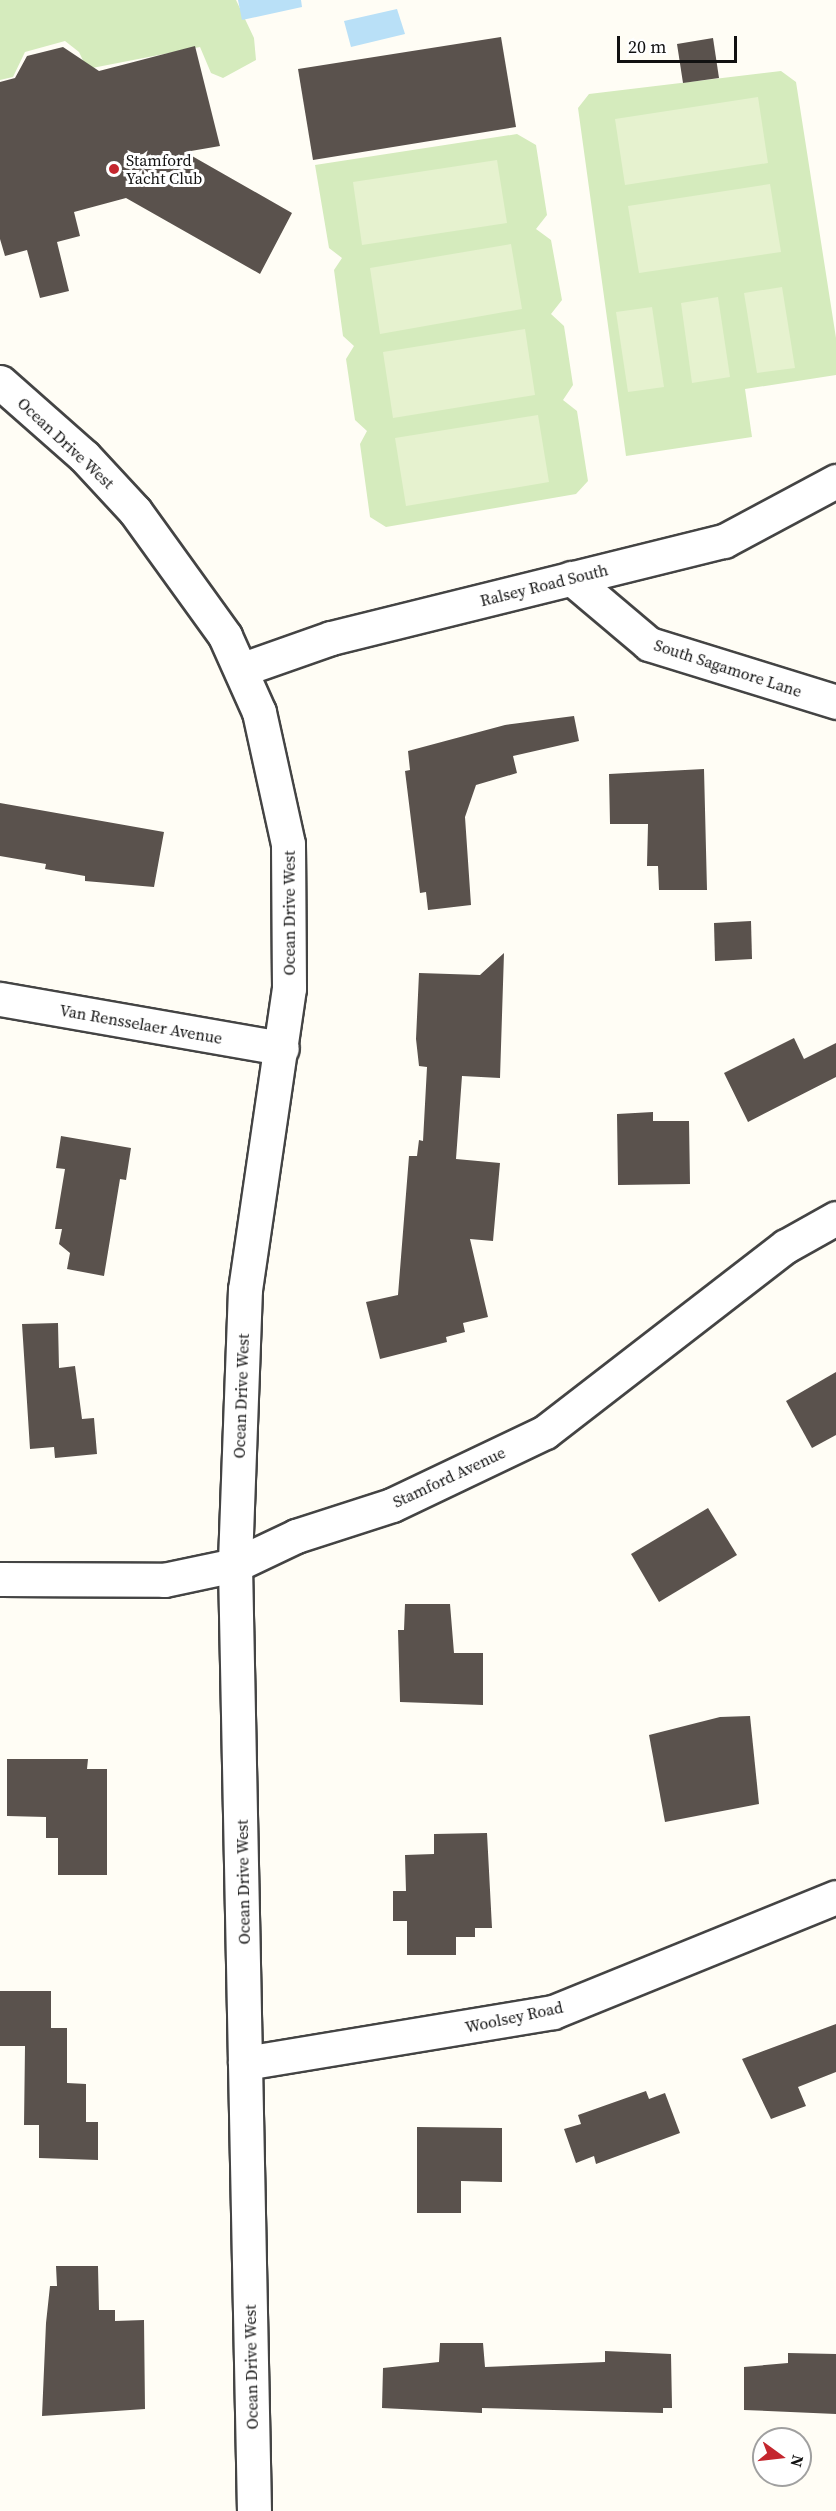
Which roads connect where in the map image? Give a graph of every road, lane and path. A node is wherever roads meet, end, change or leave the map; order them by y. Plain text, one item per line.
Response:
1 (0, 382) edge
2 (836, 481) edge
3 (571, 578) junction
4 (243, 669) junction
5 (836, 702) edge
6 (0, 999) edge
7 (282, 1048) junction
8 (836, 1218) edge
9 (235, 1565) junction
10 (0, 1579) edge
11 (836, 1897) edge
12 (245, 2064) junction
13 (254, 2511) edge

1 - 4 street, Ocean Drive West
2 - 3 street, Ralsey Road South
3 - 4 street, Ralsey Road South
3 - 5 street, South Sagamore Lane
4 - 7 street, Ocean Drive West
6 - 7 street, Van Rensselaer Avenue
7 - 9 street, Ocean Drive West
8 - 9 street, Stamford Avenue
9 - 10 street, Stamford Avenue
9 - 12 street, Ocean Drive West
11 - 12 street, Woolsey Road
12 - 13 street, Ocean Drive West

